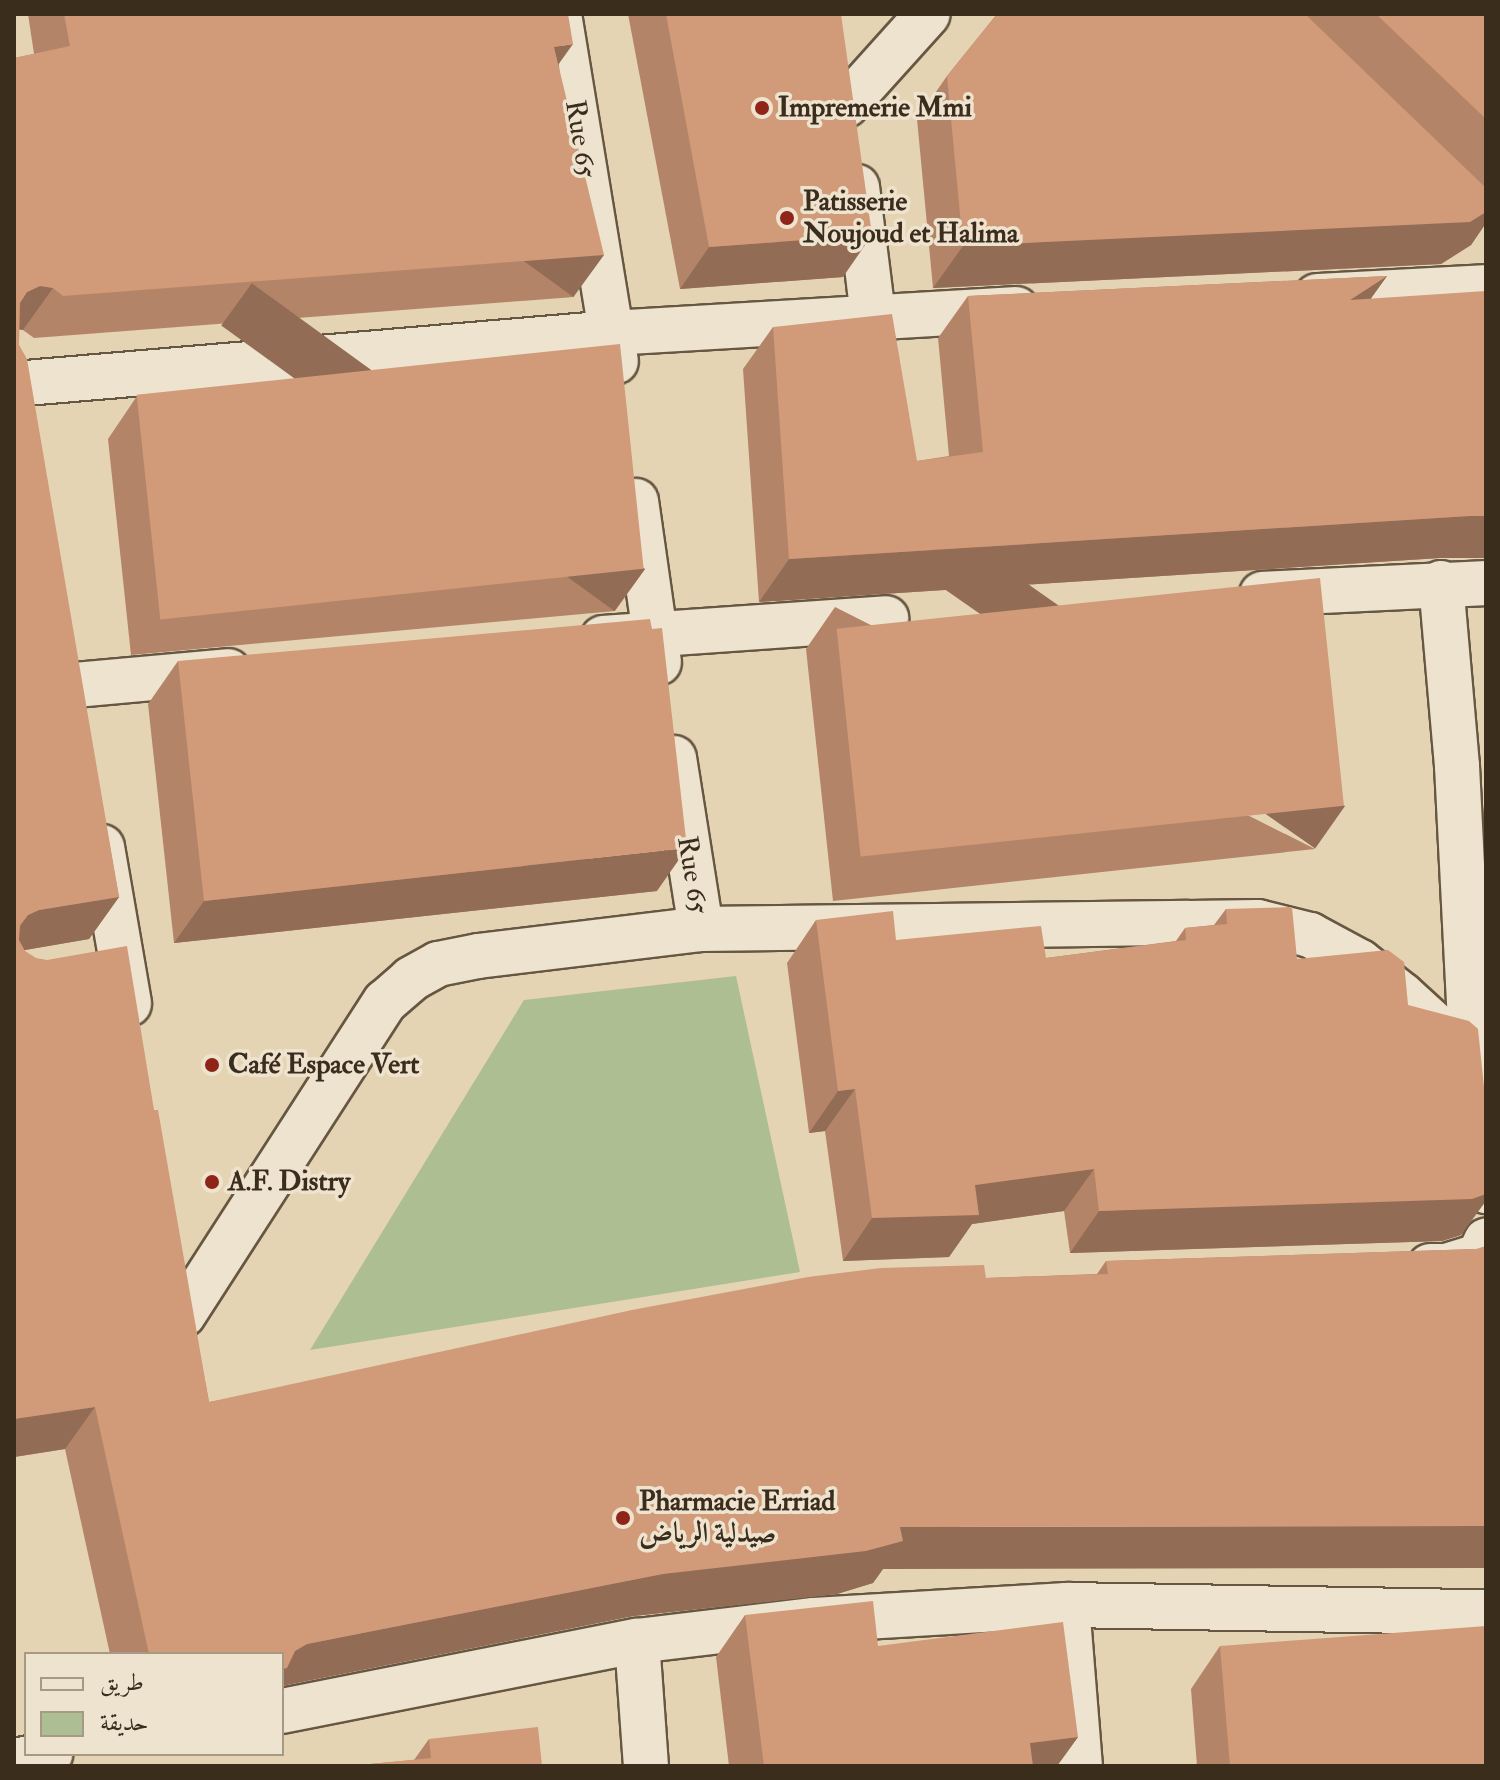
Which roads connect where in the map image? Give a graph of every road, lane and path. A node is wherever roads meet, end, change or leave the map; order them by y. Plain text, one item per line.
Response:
1 (559, 14) edge
2 (928, 14) edge
3 (839, 59) edge
4 (846, 105) junction
5 (1486, 287) edge
6 (1281, 297) edge
7 (1061, 307) edge
8 (873, 316) junction
9 (612, 333) junction
10 (16, 374) edge
11 (621, 397) edge
12 (27, 429) edge
13 (630, 460) edge
14 (1441, 583) junction
15 (1486, 583) edge
16 (1221, 597) edge
17 (922, 616) edge
18 (654, 633) junction
19 (66, 640) edge
20 (560, 642) edge
21 (263, 668) edge
22 (75, 685) junction
23 (82, 731) edge
24 (1471, 769) edge
25 (95, 807) edge
26 (701, 929) junction
27 (121, 959) junction
28 (75, 967) edge
29 (135, 1036) edge
30 (1479, 1061) edge
31 (1486, 1191) edge
32 (1486, 1241) edge
33 (172, 1253) edge
34 (1383, 1268) edge
35 (183, 1315) junction
36 (190, 1360) edge
37 (1067, 1605) junction
38 (1485, 1623) edge
39 (637, 1641) junction
40 (284, 1711) edge
41 (40, 1756) edge
42 (14, 1761) edge
43 (646, 1766) edge
44 (1080, 1766) edge

1 - 9 street, Rue 65
2 - 4 street
3 - 4 street
4 - 8 street
5 - 6 street
7 - 8 street
8 - 9 street
9 - 10 street
9 - 11 street, Rue 65
10 - 12 street
13 - 18 street, Rue 65
14 - 15 street
14 - 16 street
14 - 24 street
17 - 18 street
18 - 20 street
18 - 26 street, Rue 65
19 - 22 street
21 - 22 street
22 - 23 street
24 - 30 street
25 - 27 street
26 - 30 street
26 - 35 street
27 - 28 street
27 - 29 street
30 - 31 street
32 - 34 street
33 - 35 street
35 - 36 street
37 - 38 street
37 - 39 street
37 - 44 street
39 - 40 street
39 - 43 street
41 - 42 street

